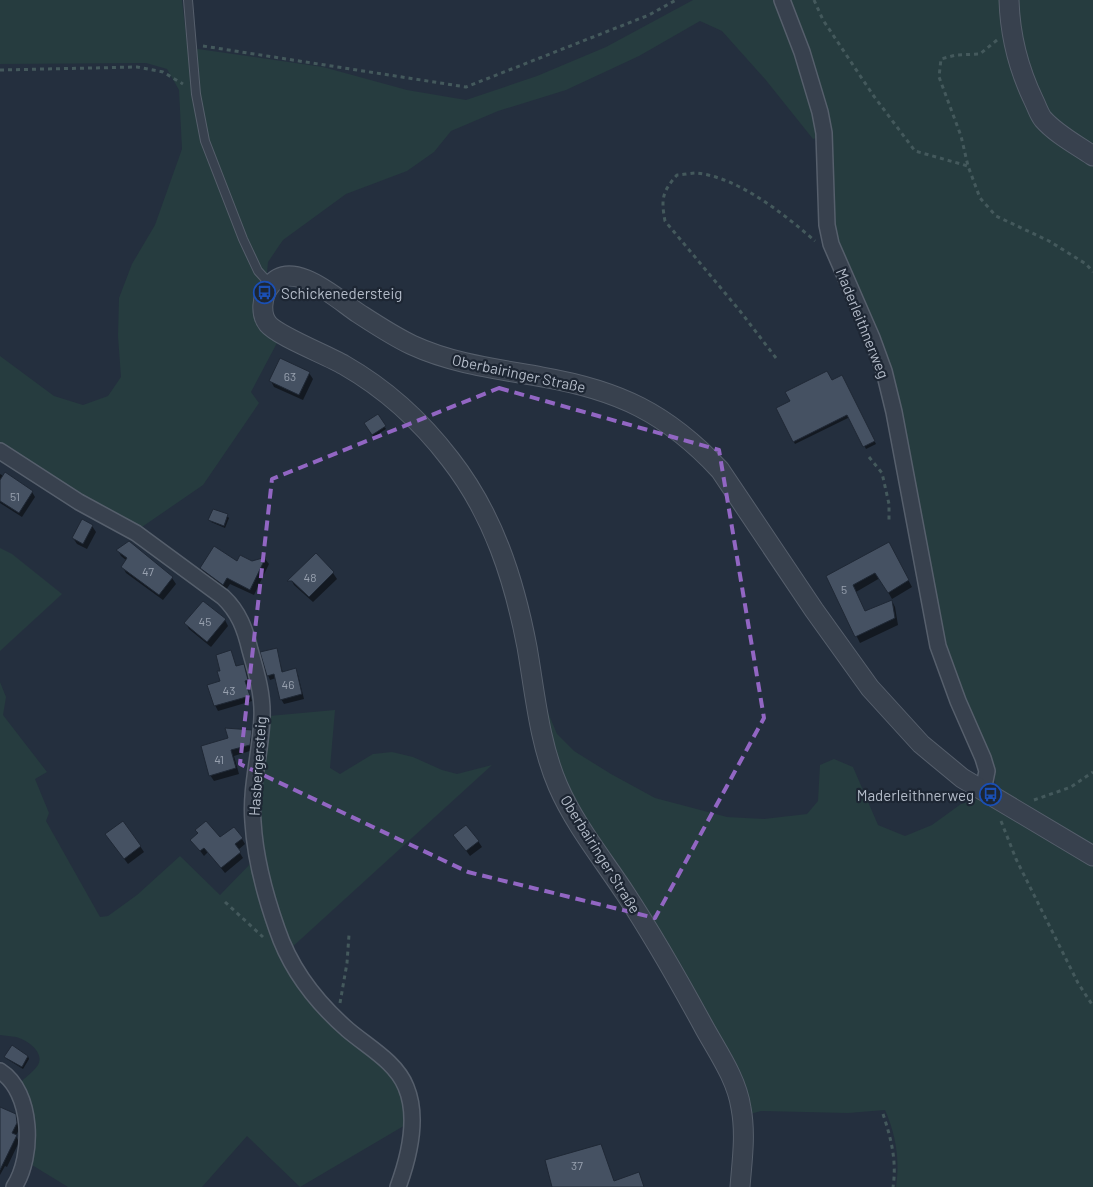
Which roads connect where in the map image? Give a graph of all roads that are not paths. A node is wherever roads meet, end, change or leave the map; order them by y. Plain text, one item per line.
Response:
1 (188, 0) edge
2 (782, 0) edge
3 (1009, 0) edge
4 (1093, 156) edge
5 (270, 284) junction
6 (0, 451) edge
7 (980, 788) junction
8 (1093, 856) edge
9 (0, 1070) edge
10 (14, 1187) edge
11 (398, 1187) edge
12 (740, 1187) edge

1 - 5 lane
2 - 7 street, Maderleithnerweg
3 - 4 street
5 - 7 street, Oberbairinger Straße
5 - 12 street, Oberbairinger Straße
6 - 11 street, Hasbergersteig
7 - 8 street, Oberbairinger Straße
9 - 10 street

